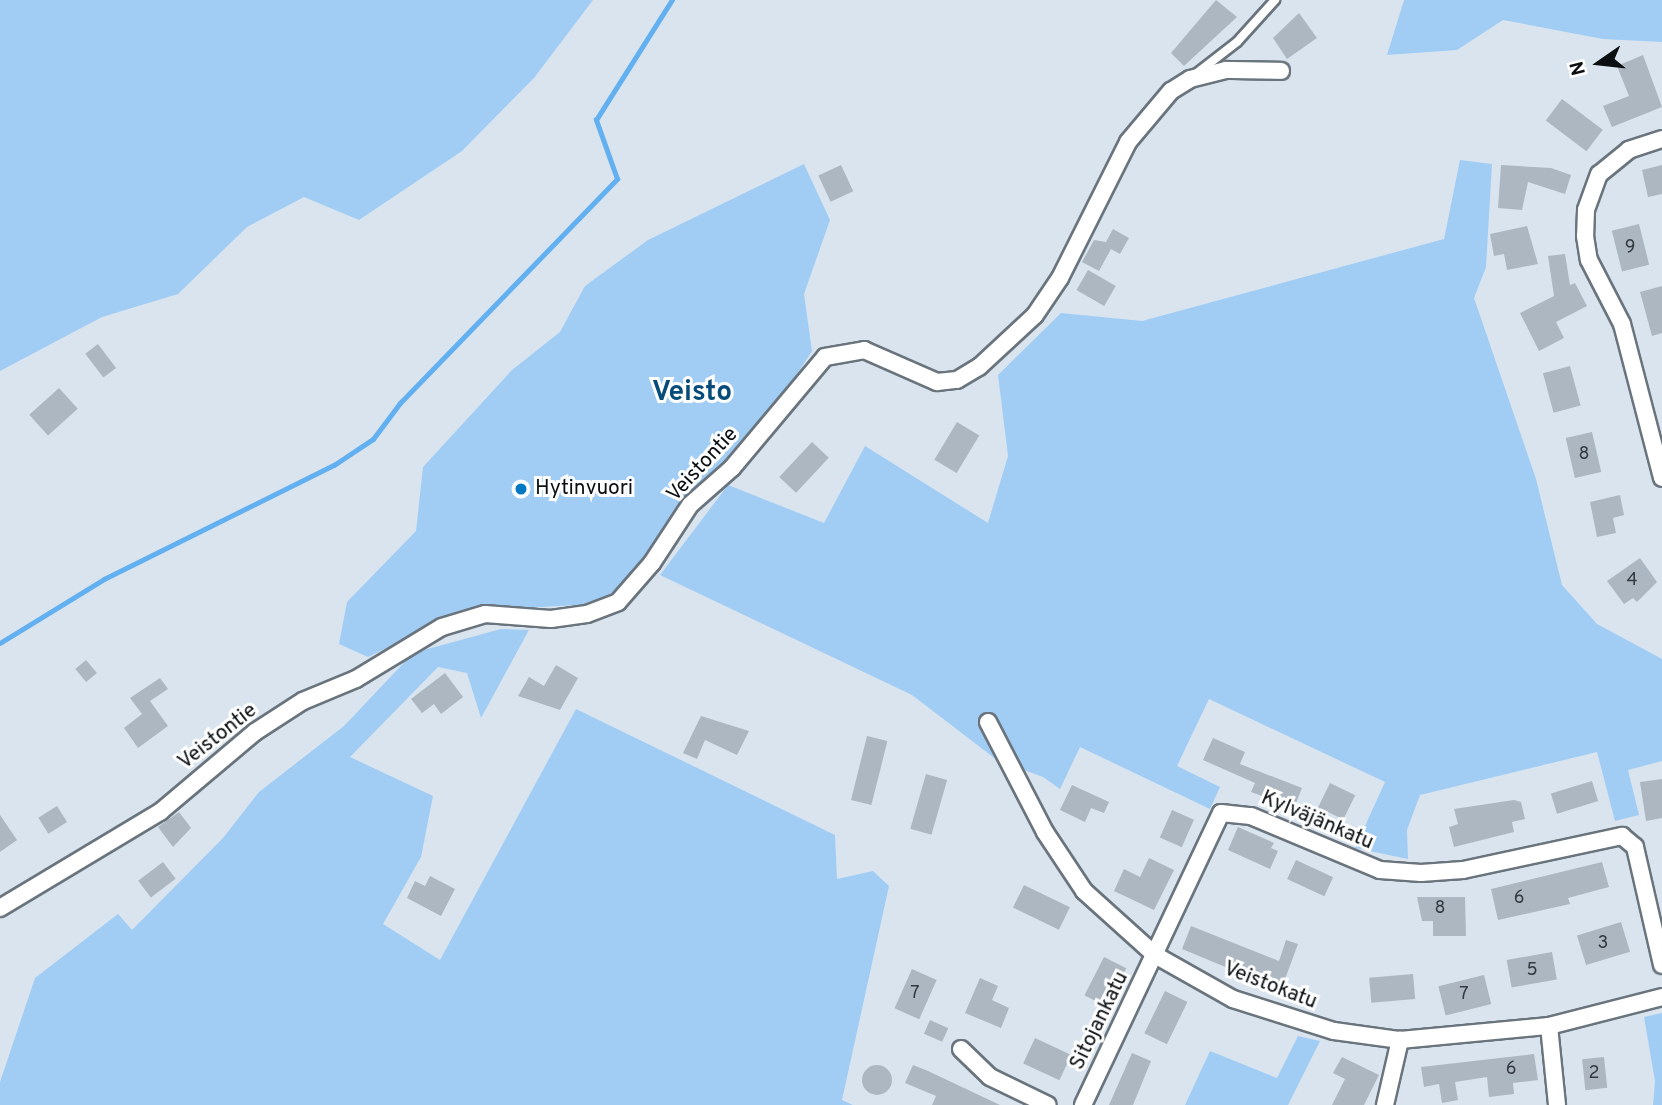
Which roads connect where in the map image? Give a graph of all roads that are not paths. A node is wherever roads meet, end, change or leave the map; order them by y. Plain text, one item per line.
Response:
1 (1275, 0) edge
2 (1281, 71) dead end
3 (1190, 79) junction
4 (1662, 139) edge
5 (1662, 478) edge
6 (988, 722) dead end
7 (0, 908) edge
8 (1155, 955) junction
9 (1662, 965) edge
10 (1662, 997) edge
11 (1549, 1026) junction
12 (1400, 1040) junction
13 (961, 1049) dead end
14 (1048, 1105) edge
15 (1083, 1105) edge
16 (1385, 1105) edge
17 (1557, 1105) edge

1 - 3 lane
2 - 3 street, Veistontie
3 - 7 street, Veistontie
4 - 5 street
6 - 8 street, Veistokatu
8 - 9 street, Kylväjänkatu
8 - 12 street, Veistokatu
8 - 15 street, Sitojankatu
10 - 11 street, Veistokatu
11 - 12 street, Veistokatu
11 - 17 street
12 - 16 street
13 - 14 street

